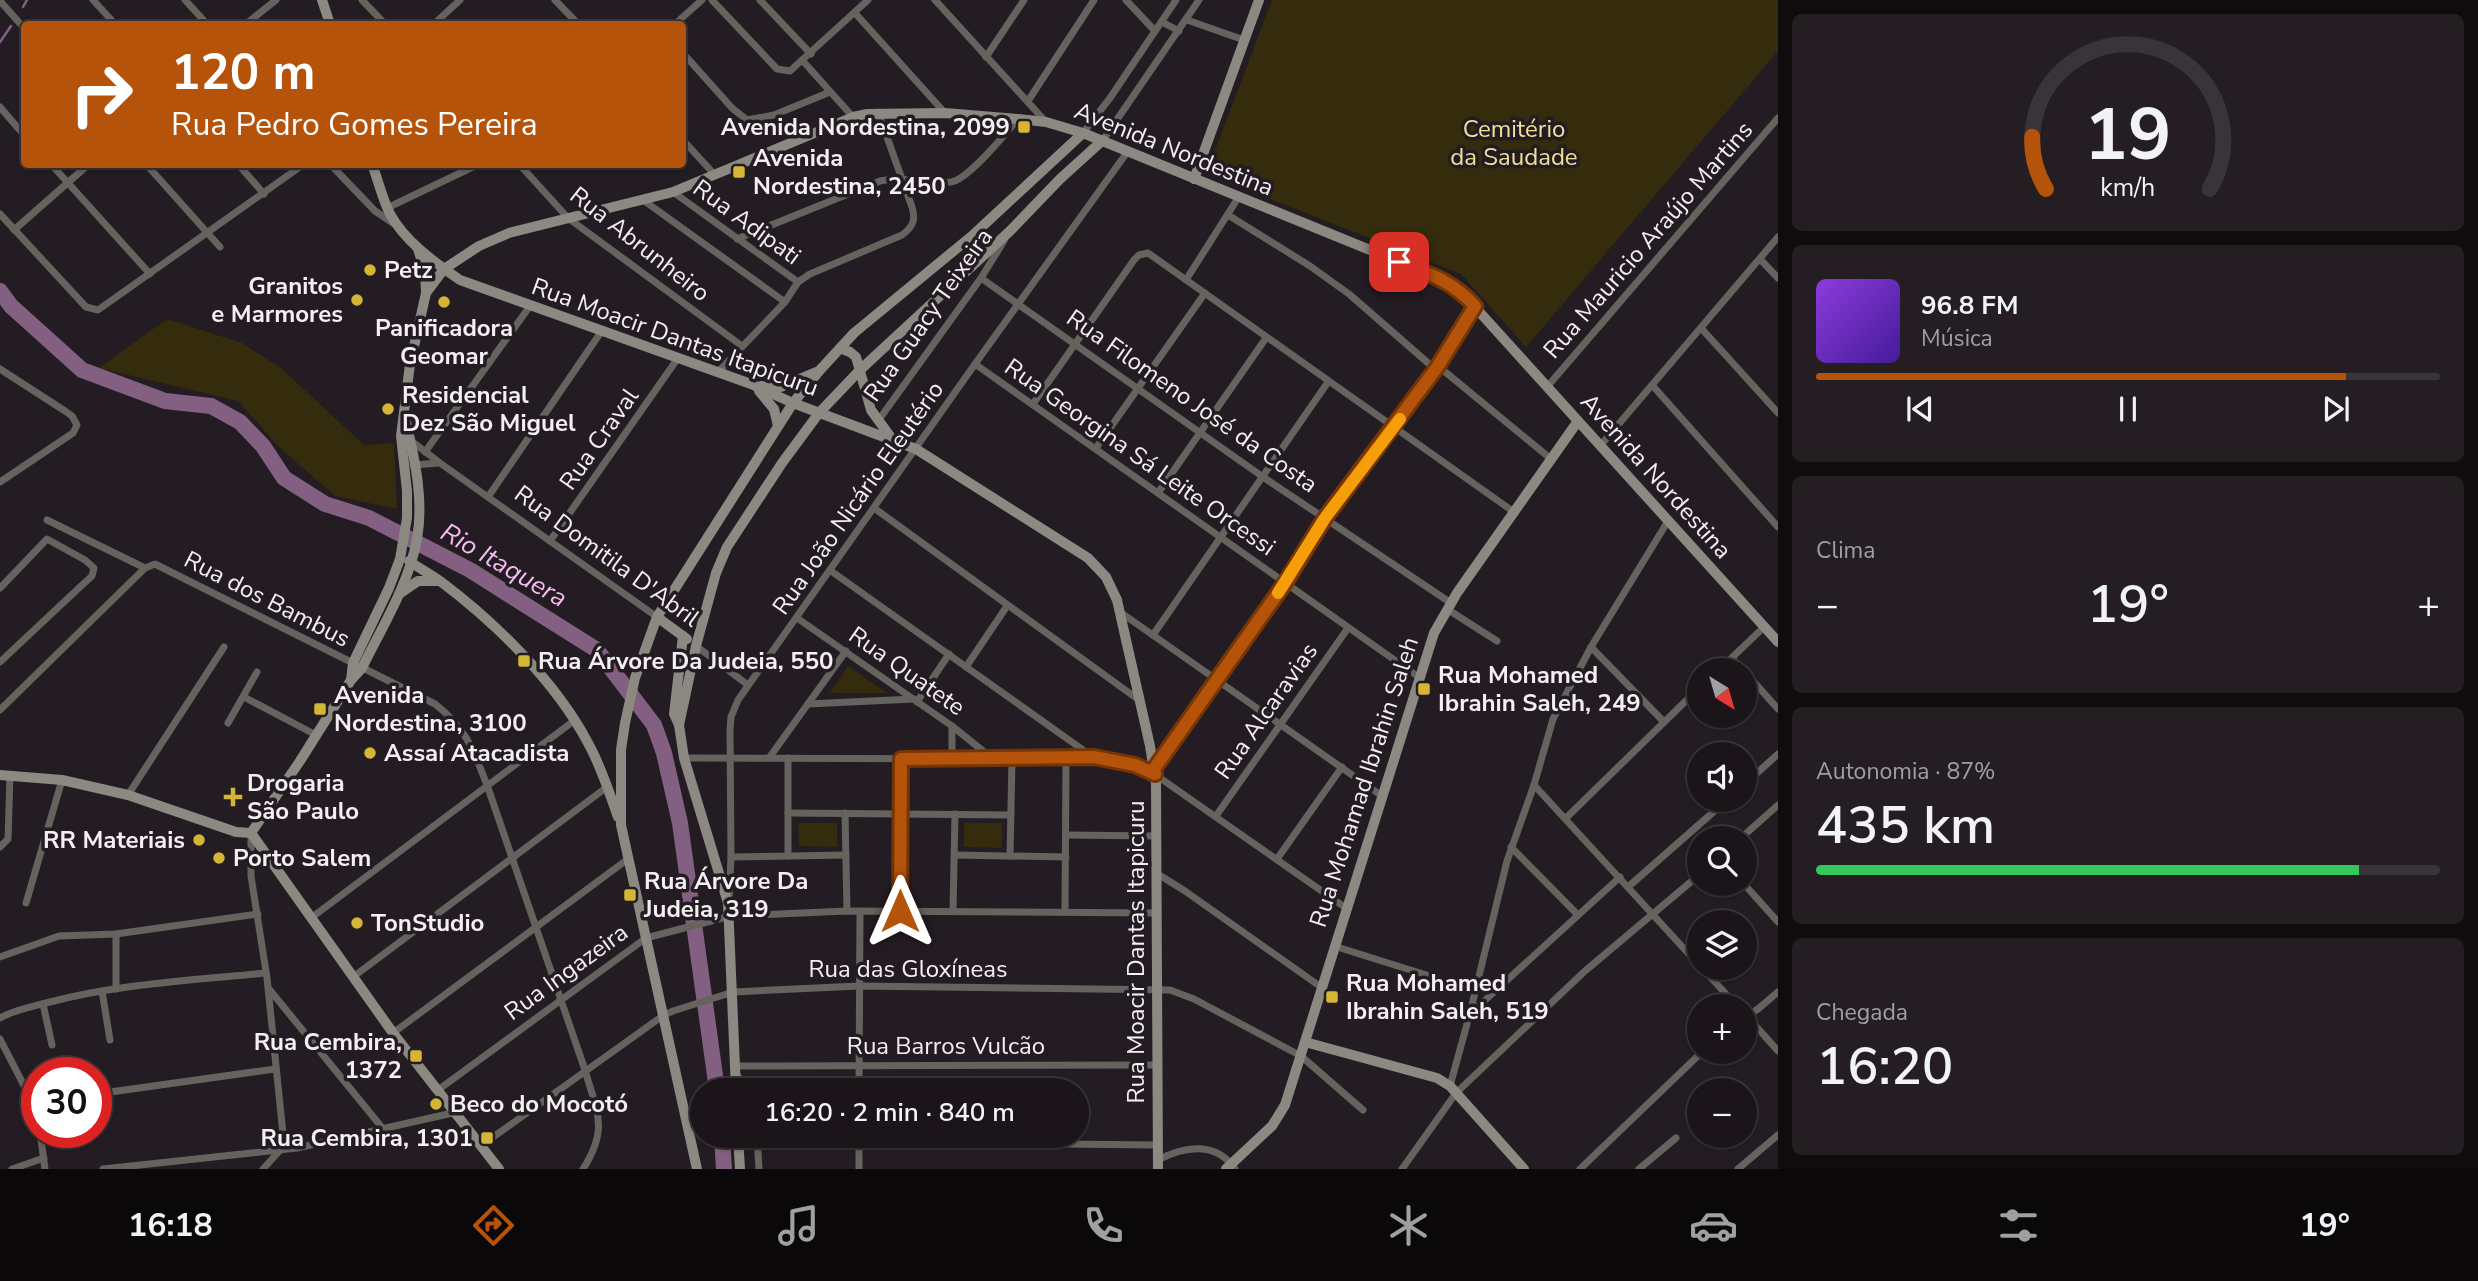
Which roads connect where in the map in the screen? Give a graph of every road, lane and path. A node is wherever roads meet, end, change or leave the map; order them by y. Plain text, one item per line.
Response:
1 (93, 0) edge
2 (185, 0) edge
3 (276, 0) edge
4 (322, 0) edge
5 (362, 0) edge
6 (460, 0) edge
7 (555, 0) edge
8 (702, 0) edge
9 (712, 0) edge
10 (760, 0) edge
11 (935, 0) edge
12 (950, 0) edge
13 (1024, 0) edge
14 (1094, 0) edge
15 (1126, 0) edge
16 (1176, 0) edge
17 (1199, 0) edge
18 (1259, 0) edge
19 (0, 1) edge
20 (865, 1) edge
21 (944, 10) junction
22 (855, 13) junction
23 (255, 17) junction
24 (1187, 20) junction
25 (112, 21) edge
26 (204, 21) edge
27 (250, 21) edge
28 (259, 21) edge
29 (329, 21) edge
30 (382, 21) edge
31 (437, 21) edge
32 (575, 21) edge
33 (678, 21) edge
34 (1162, 22) junction
35 (21, 25) edge
36 (1155, 31) junction
37 (1179, 31) junction
38 (1244, 40) junction
39 (811, 54) junction
40 (686, 56) edge
41 (986, 57) junction
42 (802, 61) junction
43 (830, 92) junction
44 (1028, 102) junction
45 (0, 107) edge
46 (878, 112) junction
47 (945, 113) junction
48 (853, 117) junction
49 (1778, 118) edge
50 (1017, 119) junction
51 (1046, 122) junction
52 (21, 132) edge
53 (1083, 133) junction
54 (1103, 140) junction
55 (686, 143) edge
56 (1128, 151) junction
57 (55, 168) edge
58 (85, 168) edge
59 (150, 168) edge
60 (241, 168) edge
61 (299, 168) edge
62 (334, 168) edge
63 (373, 168) edge
64 (471, 168) edge
65 (523, 168) edge
66 (714, 174) junction
67 (902, 178) junction
68 (1194, 179) junction
69 (68, 183) junction
70 (673, 192) junction
71 (264, 194) junction
72 (1238, 198) junction
73 (643, 200) junction
74 (387, 208) junction
75 (0, 214) edge
76 (1228, 215) junction
77 (568, 218) junction
78 (398, 226) junction
79 (14, 230) junction
80 (1010, 231) junction
81 (208, 233) junction
82 (1778, 237) edge
83 (737, 239) junction
84 (416, 246) junction
85 (220, 247) dead end
86 (1760, 259) junction
87 (444, 269) junction
88 (150, 274) junction
89 (981, 278) junction
90 (1778, 278) edge
91 (1186, 280) junction
92 (798, 282) junction
93 (426, 293) junction
94 (1205, 293) junction
95 (785, 302) junction
96 (1019, 302) junction
97 (530, 306) junction
98 (1475, 306) junction
99 (1701, 328) junction
100 (601, 332) junction
101 (1266, 338) junction
102 (1076, 343) junction
103 (743, 346) junction
104 (840, 348) junction
105 (678, 358) junction
106 (975, 364) junction
107 (1436, 368) junction
108 (820, 370) junction
109 (860, 370) junction
110 (1, 371) edge
111 (718, 372) junction
112 (1328, 382) junction
113 (751, 384) junction
114 (1652, 385) junction
115 (1547, 387) junction
116 (1139, 388) junction
117 (793, 404) junction
118 (1033, 404) junction
119 (819, 413) junction
120 (1778, 413) edge
121 (405, 419) junction
122 (878, 421) junction
123 (1577, 421) junction
124 (778, 426) junction
125 (1394, 428) junction
126 (1201, 431) junction
127 (410, 439) junction
128 (893, 440) junction
129 (1600, 446) junction
130 (916, 449) junction
131 (1096, 449) junction
132 (425, 452) junction
133 (1551, 459) junction
134 (440, 463) junction
135 (416, 464) junction
136 (404, 466) junction
137 (1263, 477) junction
138 (0, 482) edge
139 (1158, 493) junction
140 (488, 497) junction
141 (874, 508) junction
142 (1514, 512) junction
143 (1325, 518) junction
144 (47, 520) dead end
145 (1668, 522) junction
146 (1778, 527) edge
147 (1221, 538) junction
148 (550, 541) junction
149 (402, 551) junction
150 (413, 558) junction
151 (145, 568) junction
152 (831, 571) junction
153 (440, 581) junction
154 (1285, 583) junction
155 (0, 589) edge
156 (398, 595) junction
157 (1007, 606) junction
158 (1449, 606) junction
159 (1120, 612) junction
160 (657, 617) junction
161 (797, 618) junction
162 (1765, 627) junction
163 (1348, 628) junction
164 (1153, 635) junction
165 (683, 636) junction
166 (1497, 641) dead end
167 (1778, 642) edge
168 (696, 646) junction
169 (224, 647) dead end
170 (1591, 647) junction
171 (846, 652) junction
172 (949, 654) junction
173 (1732, 658) edge
174 (0, 662) edge
175 (358, 666) junction
176 (966, 667) junction
177 (257, 673) dead end
178 (1420, 678) junction
179 (1217, 679) junction
180 (748, 685) junction
181 (1757, 686) edge
182 (244, 697) junction
183 (916, 700) junction
184 (1139, 700) junction
185 (1687, 700) edge
186 (808, 704) junction
187 (1778, 709) edge
188 (0, 710) edge
189 (575, 720) junction
190 (1664, 722) junction
191 (228, 723) dead end
192 (1281, 724) junction
193 (679, 725) junction
194 (953, 726) junction
195 (316, 735) junction
196 (1778, 754) edge
197 (1094, 757) junction
198 (684, 758) junction
199 (730, 758) junction
200 (769, 758) junction
201 (788, 758) junction
202 (901, 759) junction
203 (953, 759) junction
204 (993, 759) junction
205 (1013, 759) junction
206 (1066, 759) junction
207 (1342, 767) junction
208 (1154, 771) junction
209 (1757, 773) edge
210 (5, 776) edge
211 (62, 780) junction
212 (486, 785) junction
213 (1534, 785) junction
214 (607, 787) junction
215 (128, 795) junction
216 (1382, 796) junction
217 (1778, 805) edge
218 (1713, 812) edge
219 (788, 813) junction
220 (845, 813) junction
221 (901, 814) junction
222 (955, 814) junction
223 (1011, 815) junction
224 (1216, 816) junction
225 (1566, 818) junction
226 (621, 825) junction
227 (1754, 826) edge
228 (251, 833) junction
229 (1066, 835) junction
230 (1156, 836) junction
231 (1511, 847) junction
232 (0, 848) edge
233 (265, 853) junction
234 (846, 855) junction
235 (955, 855) junction
236 (788, 856) junction
237 (1010, 856) junction
238 (732, 857) junction
239 (1066, 857) junction
240 (512, 858) junction
241 (251, 859) junction
242 (628, 859) junction
243 (1277, 859) junction
244 (1156, 873) junction
245 (1620, 877) junction
246 (1687, 885) edge
247 (1629, 887) junction
248 (1755, 896) edge
249 (26, 903) dead end
250 (729, 903) junction
251 (1346, 908) junction
252 (847, 911) junction
253 (900, 911) junction
254 (953, 911) junction
255 (1065, 911) junction
256 (860, 912) junction
257 (1157, 912) junction
258 (258, 914) junction
259 (1578, 915) junction
260 (1653, 915) junction
261 (730, 916) junction
262 (311, 918) junction
263 (1778, 922) edge
264 (536, 929) junction
265 (117, 934) junction
266 (646, 938) junction
267 (1334, 946) junction
268 (1687, 951) edge
269 (0, 957) edge
270 (266, 972) junction
271 (353, 976) junction
272 (1439, 979) dead end
273 (1714, 980) edge
274 (859, 986) junction
275 (268, 987) junction
276 (1156, 988) junction
277 (1321, 988) junction
278 (116, 989) junction
279 (102, 991) junction
280 (733, 992) junction
281 (1778, 992) edge
282 (1726, 994) edge
283 (560, 999) junction
284 (43, 1004) junction
285 (1757, 1010) edge
286 (668, 1013) junction
287 (1470, 1013) junction
288 (0, 1018) edge
289 (1757, 1029) edge
290 (393, 1033) junction
291 (110, 1040) dead end
292 (0, 1041) edge
293 (1306, 1042) junction
294 (52, 1045) dead end
295 (1778, 1051) edge
296 (1301, 1056) junction
297 (1689, 1064) edge
298 (859, 1065) junction
299 (1157, 1065) junction
300 (275, 1069) junction
301 (585, 1070) junction
302 (736, 1070) junction
303 (21, 1078) edge
304 (736, 1078) edge
305 (740, 1078) edge
306 (859, 1078) edge
307 (438, 1090) junction
308 (1453, 1090) junction
309 (112, 1092) edge
310 (1363, 1110) dead end
311 (457, 1112) junction
312 (384, 1130) junction
313 (1778, 1135) edge
314 (1676, 1138) dead end
315 (1089, 1144) edge
316 (482, 1145) junction
317 (1157, 1145) junction
318 (42, 1148) edge
319 (739, 1148) edge
320 (758, 1148) edge
321 (859, 1148) edge
322 (282, 1149) junction
323 (44, 1158) junction
324 (1158, 1164) edge
325 (1231, 1167) edge
326 (12, 1169) edge
327 (45, 1169) edge
328 (103, 1169) edge
329 (263, 1169) edge
330 (499, 1169) edge
331 (583, 1169) edge
332 (696, 1169) edge
333 (740, 1169) edge
334 (759, 1169) edge
335 (859, 1169) edge
336 (1167, 1169) edge
337 (1402, 1169) edge
338 (1524, 1169) edge
339 (1580, 1169) edge
340 (1639, 1169) edge
341 (1738, 1169) edge

1 - 25 street
2 - 26 street
3 - 23 street
4 - 29 street
5 - 30 street
6 - 31 street
7 - 32 street
8 - 33 street
9 - 42 street
10 - 39 street
11 - 21 street
12 - 21 street
13 - 41 street
14 - 44 street
15 - 36 street
16 - 34 street
17 - 24 street
18 - 38 street
19 - 35 street
20 - 22 street
21 - 41 street
22 - 39 street
22 - 47 street
23 - 27 street
23 - 28 street
24 - 37 street
24 - 38 street
34 - 36 street
34 - 37 street
36 - 53 street
37 - 54 street
38 - 68 street
39 - 42 street
40 - 43 street
41 - 44 street
42 - 43 street
43 - 48 street
44 - 51 street
45 - 52 street
46 - 47 street, Avenida Nordestina
46 - 48 street, Avenida Nordestina
46 - 67 street
47 - 50 street, Avenida Nordestina
48 - 66 street, Avenida Nordestina
49 - 115 street, Rua Mauricio Araújo Martins
50 - 51 street, Avenida Nordestina
50 - 67 street
51 - 53 street, Avenida Nordestina
53 - 54 street, Avenida Nordestina
53 - 104 street
54 - 56 street, Avenida Nordestina
54 - 80 street
55 - 66 street
56 - 68 street, Avenida Nordestina
56 - 96 street, Rua João Nicário Eleutério
57 - 69 street
58 - 69 street
59 - 81 street
60 - 71 street
61 - 71 street
62 - 78 street
63 - 74 street, Rua Moacir Dantas Itapicuru
64 - 74 street
65 - 77 street, Rua Abrunheiro
66 - 70 street, Avenida Nordestina
67 - 83 street
67 - 92 street, Rua Adipati
68 - 72 street, Avenida Nordestina
69 - 79 street
69 - 88 street
70 - 73 street, Avenida Nordestina
70 - 83 street, Rua Adipati
71 - 81 street
72 - 76 street
72 - 98 street, Avenida Nordestina
73 - 77 street, Avenida Nordestina
73 - 95 street
74 - 78 street, Rua Moacir Dantas Itapicuru
75 - 79 street
76 - 91 street
76 - 107 street
77 - 87 street, Avenida Nordestina
77 - 103 street, Rua Abrunheiro
78 - 84 street, Rua Moacir Dantas Itapicuru
79 - 88 street
80 - 89 street, Rua Guacy Teixeira
80 - 109 street
81 - 85 street
81 - 88 street
82 - 86 street
83 - 92 street, Rua Adipati
84 - 87 street, Rua Moacir Dantas Itapicuru
84 - 93 street
86 - 90 street
86 - 99 street
87 - 93 street, Avenida Nordestina
87 - 97 street, Rua Moacir Dantas Itapicuru
89 - 96 street, Rua Filomeno José da Costa
89 - 122 street, Rua Guacy Teixeira
91 - 94 street
91 - 102 street
92 - 95 street
93 - 121 street, Avenida Nordestina
94 - 101 street
94 - 116 street
95 - 103 street
96 - 102 street, Rua Filomeno José da Costa
96 - 106 street, Rua João Nicário Eleutério
97 - 100 street, Rua Moacir Dantas Itapicuru
97 - 132 street
98 - 107 street
98 - 115 street, Avenida Nordestina
99 - 114 street
99 - 120 street
100 - 105 street, Rua Moacir Dantas Itapicuru
100 - 140 street
101 - 112 street
101 - 126 street
102 - 116 street, Rua Filomeno José da Costa
102 - 118 street
103 - 111 street
104 - 108 street
104 - 109 street, Rua Moacir Dantas Itapicuru
105 - 111 street, Rua Moacir Dantas Itapicuru
105 - 148 street, Rua Craval
106 - 118 street, Rua Georgina Sá Leite Orcessi
106 - 130 street, Rua João Nicário Eleutério
107 - 125 street
107 - 133 street
108 - 113 street
108 - 117 street
109 - 119 street
109 - 122 street, Rua Moacir Dantas Itapicuru
110 - 138 street
111 - 113 street, Rua Moacir Dantas Itapicuru
112 - 125 street
112 - 137 street
113 - 117 street, Rua Moacir Dantas Itapicuru
113 - 124 street
114 - 129 street
114 - 146 street
115 - 123 street, Avenida Nordestina
116 - 126 street, Rua Filomeno José da Costa
116 - 131 street
117 - 119 street, Rua Moacir Dantas Itapicuru
117 - 124 street
118 - 131 street, Rua Georgina Sá Leite Orcessi
119 - 128 street, Rua Moacir Dantas Itapicuru
119 - 168 street
121 - 127 street, Avenida Nordestina
121 - 136 street, Avenida Nordestina
122 - 128 street, Rua Moacir Dantas Itapicuru
123 - 129 street, Avenida Nordestina
123 - 133 street, Rua Mohamad Ibrahin Saleh
124 - 160 street
125 - 142 street
125 - 143 street
126 - 137 street, Rua Filomeno José da Costa
126 - 139 street
127 - 132 street, Rua Domitila D'Abril
127 - 135 street, Avenida Nordestina
128 - 130 street, Rua Moacir Dantas Itapicuru
129 - 145 street, Avenida Nordestina
130 - 141 street, Rua João Nicário Eleutério
130 - 159 street, Rua Moacir Dantas Itapicuru
131 - 139 street, Rua Georgina Sá Leite Orcessi
132 - 134 street, Rua Domitila D'Abril
133 - 142 street, Rua Mohamad Ibrahin Saleh
134 - 135 street
134 - 140 street, Rua Domitila D'Abril
135 - 136 street
135 - 150 street, Avenida Nordestina
136 - 149 street, Avenida Nordestina
137 - 143 street, Rua Filomeno José da Costa
137 - 147 street
139 - 147 street, Rua Georgina Sá Leite Orcessi
140 - 148 street, Rua Domitila D'Abril
141 - 152 street, Rua João Nicário Eleutério
141 - 157 street
142 - 158 street, Rua Mohamad Ibrahin Saleh
143 - 154 street
143 - 158 street, Rua Filomeno José da Costa
144 - 151 street
145 - 162 street, Avenida Nordestina
145 - 170 street
147 - 154 street, Rua Georgina Sá Leite Orcessi
147 - 164 street
148 - 160 street, Rua Domitila D'Abril
149 - 150 street
149 - 175 street, Avenida Nordestina
150 - 153 street
150 - 156 street, Avenida Nordestina
151 - 175 street, Rua dos Bambus
151 - 188 street
152 - 161 street, Rua João Nicário Eleutério
152 - 172 street
153 - 156 street
153 - 189 street
154 - 163 street, Rua Georgina Sá Leite Orcessi
154 - 179 street
155 - 174 street
156 - 175 street, Avenida Nordestina
157 - 176 street
157 - 184 street
158 - 166 street, Rua Filomeno José da Costa
158 - 178 street, Rua Mohamad Ibrahin Saleh
159 - 164 street
159 - 184 street, Rua Moacir Dantas Itapicuru
160 - 165 street, Rua Domitila D'Abril
160 - 226 street
161 - 171 street, Rua Quatete
161 - 180 street, Rua João Nicário Eleutério
162 - 167 street, Avenida Nordestina
162 - 173 street
163 - 178 street, Rua Georgina Sá Leite Orcessi
163 - 192 street, Rua Alcaravias
164 - 179 street
165 - 168 street, Rua Domitila D'Abril
165 - 193 street
168 - 180 street, Rua Domitila D'Abril
168 - 193 street
169 - 215 street
170 - 190 street
170 - 213 street
171 - 183 street, Rua Quatete
171 - 186 street
172 - 176 street
172 - 183 street
175 - 195 street, Avenida Nordestina
175 - 212 street, Rua dos Bambus
176 - 197 street
177 - 182 street
178 - 216 street, Rua Mohamad Ibrahin Saleh
179 - 192 street
179 - 208 street
180 - 199 street, Rua João Nicário Eleutério
181 - 187 street
182 - 191 street
182 - 195 street
183 - 186 street
183 - 194 street, Rua Quatete
184 - 208 street, Rua Moacir Dantas Itapicuru
185 - 190 street
186 - 200 street
189 - 212 street
189 - 214 street
190 - 225 street
192 - 207 street
192 - 224 street, Rua Alcaravias
193 - 198 street
194 - 203 street
194 - 204 street, Rua Quatete
195 - 228 street, Avenida Nordestina
196 - 209 street
197 - 206 street
197 - 208 street
198 - 199 street
198 - 250 street
199 - 200 street
199 - 238 street, Rua João Nicário Eleutério
200 - 201 street
201 - 202 street
201 - 219 street
202 - 203 street
202 - 221 street
203 - 204 street
204 - 205 street
205 - 206 street
205 - 223 street
206 - 229 street
207 - 216 street
207 - 243 street
208 - 224 street
208 - 230 street, Rua Moacir Dantas Itapicuru
210 - 211 street
210 - 232 street
211 - 215 street
211 - 249 street
212 - 240 street, Rua dos Bambus
212 - 262 street
213 - 225 street
213 - 231 street
214 - 226 street
214 - 240 street
215 - 228 street
216 - 251 street, Rua Mohamad Ibrahin Saleh
217 - 227 street
218 - 247 street
219 - 220 street
219 - 236 street
220 - 221 street
220 - 234 street
221 - 222 street
221 - 253 street
222 - 223 street
222 - 235 street
223 - 237 street
224 - 243 street
225 - 245 street
226 - 242 street
228 - 233 street
228 - 241 street
229 - 230 street
229 - 239 street
230 - 244 street, Rua Moacir Dantas Itapicuru
231 - 259 street
231 - 287 street
233 - 241 street
233 - 262 street
234 - 236 street
234 - 252 street
235 - 237 street
235 - 254 street
236 - 238 street
237 - 239 street
238 - 250 street, Rua João Nicário Eleutério
239 - 255 street
240 - 264 street, Rua dos Bambus
240 - 271 street
241 - 258 street
242 - 264 street
242 - 266 street
243 - 251 street
244 - 257 street, Rua Moacir Dantas Itapicuru
244 - 277 street
245 - 247 street
245 - 259 street
246 - 260 street
247 - 260 street
248 - 263 street
250 - 261 street
251 - 267 street, Rua Mohamad Ibrahin Saleh
252 - 256 street, Rua Ingazeira
252 - 261 street, Rua Ingazeira
253 - 254 street, Rua Ingazeira
253 - 256 street, Rua Ingazeira
254 - 255 street, Rua Ingazeira
255 - 257 street, Rua Ingazeira
256 - 274 street
257 - 276 street, Rua Moacir Dantas Itapicuru
258 - 265 street
258 - 270 street
259 - 287 street
260 - 268 street
260 - 308 street
261 - 266 street, Rua Ingazeira
261 - 280 street
262 - 271 street
264 - 283 street, Rua dos Bambus
264 - 290 street
265 - 269 street
265 - 278 street
266 - 283 street, Rua Ingazeira
266 - 286 street
267 - 272 street
267 - 277 street, Rua Mohamad Ibrahin Saleh
270 - 275 street
270 - 278 street
271 - 290 street
273 - 282 street
274 - 276 street, Rua das Gloxíneas
274 - 280 street, Rua das Gloxíneas
274 - 298 street
275 - 300 street
275 - 312 street
276 - 296 street, Rua das Gloxíneas
276 - 299 street, Rua Moacir Dantas Itapicuru
277 - 293 street, Rua Mohamad Ibrahin Saleh
278 - 279 street
279 - 284 street
279 - 291 street
280 - 286 street, Rua das Gloxíneas
280 - 302 street
281 - 285 street
283 - 301 street, Rua dos Bambus
283 - 307 street, Rua Ingazeira
284 - 288 street
284 - 294 street
286 - 301 street, Rua das Gloxíneas
286 - 332 street
287 - 308 street
289 - 295 street
290 - 307 street
292 - 303 street
293 - 296 street, Rua Mohamad Ibrahin Saleh
293 - 308 street
296 - 310 street, Rua das Gloxíneas
296 - 325 street, Rua Mohamad Ibrahin Saleh
297 - 339 street
298 - 299 street, Rua Barros Vulcão
298 - 302 street, Rua Barros Vulcão
298 - 306 street
299 - 317 street, Rua Moacir Dantas Itapicuru
300 - 309 street
300 - 322 street
301 - 316 street, Rua das Gloxíneas
301 - 331 street, Rua dos Bambus
302 - 304 street
302 - 305 street
307 - 311 street
308 - 337 street
308 - 338 street
311 - 312 street
311 - 316 street
312 - 322 street
313 - 341 street
314 - 340 street
315 - 317 street
316 - 330 street
317 - 324 street, Rua Moacir Dantas Itapicuru
318 - 323 street
319 - 333 street
320 - 334 street
321 - 335 street
322 - 328 street
322 - 329 street
323 - 326 street
323 - 327 street
324 - 325 street
324 - 336 street

